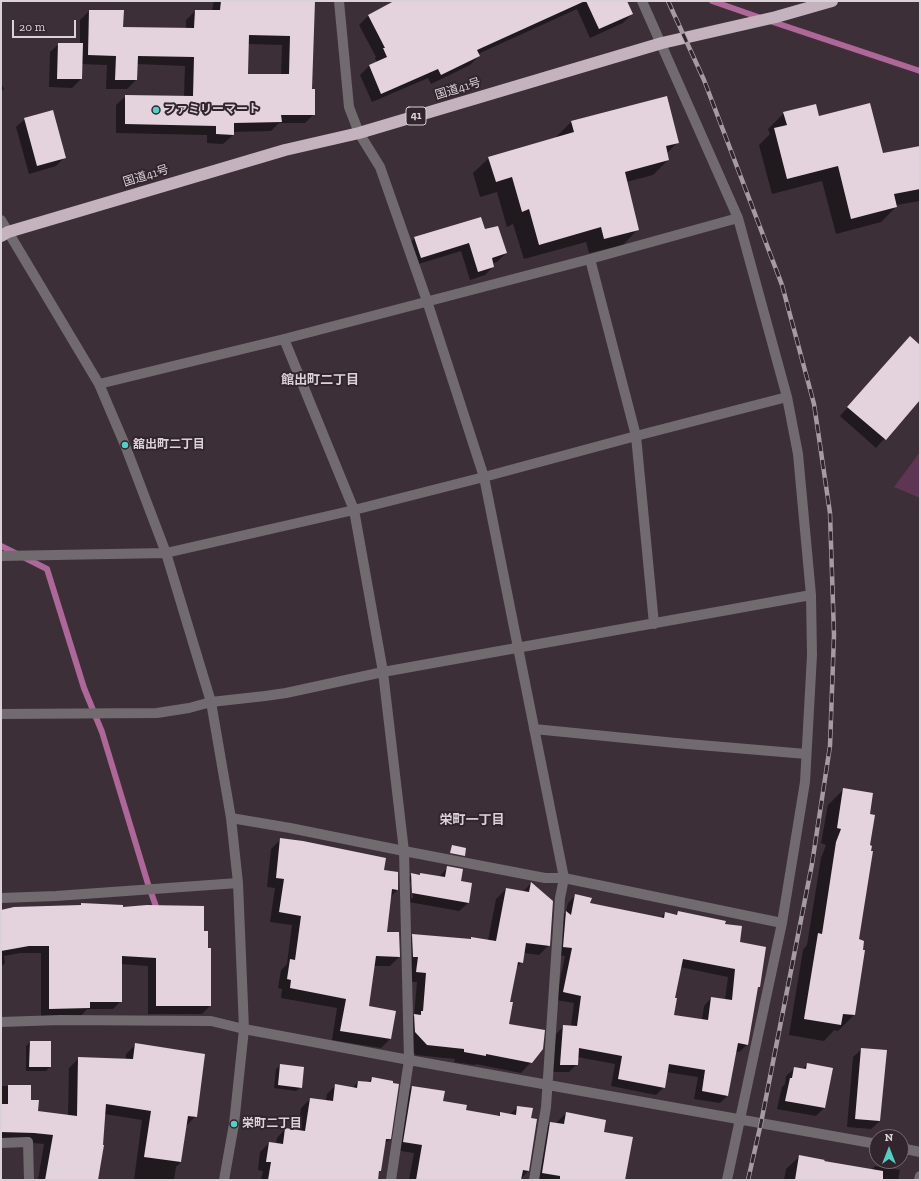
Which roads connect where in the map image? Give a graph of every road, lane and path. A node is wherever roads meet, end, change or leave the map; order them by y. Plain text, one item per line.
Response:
1 (339, 1) edge
2 (642, 1) edge
3 (832, 1) edge
4 (662, 43) junction
5 (359, 133) junction
6 (738, 218) junction
7 (1, 220) edge
8 (5, 234) edge
9 (590, 259) junction
10 (427, 301) junction
11 (284, 339) junction
12 (99, 384) junction
13 (787, 397) junction
14 (636, 436) junction
15 (484, 477) junction
16 (354, 510) junction
17 (166, 553) junction
18 (1, 556) edge
19 (811, 595) junction
20 (654, 624) junction
21 (518, 647) junction
22 (383, 672) junction
23 (211, 702) junction
24 (1, 714) edge
25 (534, 729) junction
26 (806, 754) junction
27 (231, 818) junction
28 (404, 851) junction
29 (564, 878) junction
30 (238, 883) junction
31 (1, 898) edge
32 (782, 922) junction
33 (1, 1022) edge
34 (244, 1029) junction
35 (409, 1060) junction
36 (546, 1085) junction
37 (740, 1119) junction
38 (1, 1143) edge
39 (869, 1143) edge
40 (909, 1150) edge
41 (920, 1152) edge
42 (920, 1176) edge
43 (29, 1180) edge
44 (224, 1180) edge
45 (391, 1180) edge
46 (534, 1180) edge
47 (727, 1180) edge
48 (919, 1180) edge

1 - 5 street
2 - 4 street
3 - 4 highway, 国道41号 / 41
4 - 5 highway, 国道41号 / 41
4 - 6 street
5 - 8 highway, 国道41号 / 41
5 - 10 street
6 - 9 street
6 - 13 street
7 - 8 street
8 - 12 street
9 - 10 street
9 - 14 street
10 - 11 street
10 - 15 street
11 - 12 street
11 - 16 street
12 - 17 street
13 - 14 street
13 - 19 street
14 - 15 street
14 - 20 street
15 - 16 street
15 - 21 street
16 - 17 street
16 - 22 street
17 - 18 street
17 - 23 street
19 - 20 street
19 - 26 street
20 - 21 street
21 - 22 street
21 - 25 street
22 - 23 street
22 - 28 street
23 - 24 street
23 - 27 street
25 - 26 street
25 - 29 street
26 - 32 street
27 - 28 street
27 - 30 street
28 - 29 street
28 - 35 street
29 - 32 street
29 - 36 street
30 - 31 street
30 - 34 street
32 - 37 street
33 - 34 street
34 - 35 street
34 - 44 street
35 - 36 street
35 - 45 street
36 - 37 street
36 - 46 street
37 - 39 street
37 - 47 street
38 - 43 street
40 - 41 street
42 - 48 street

